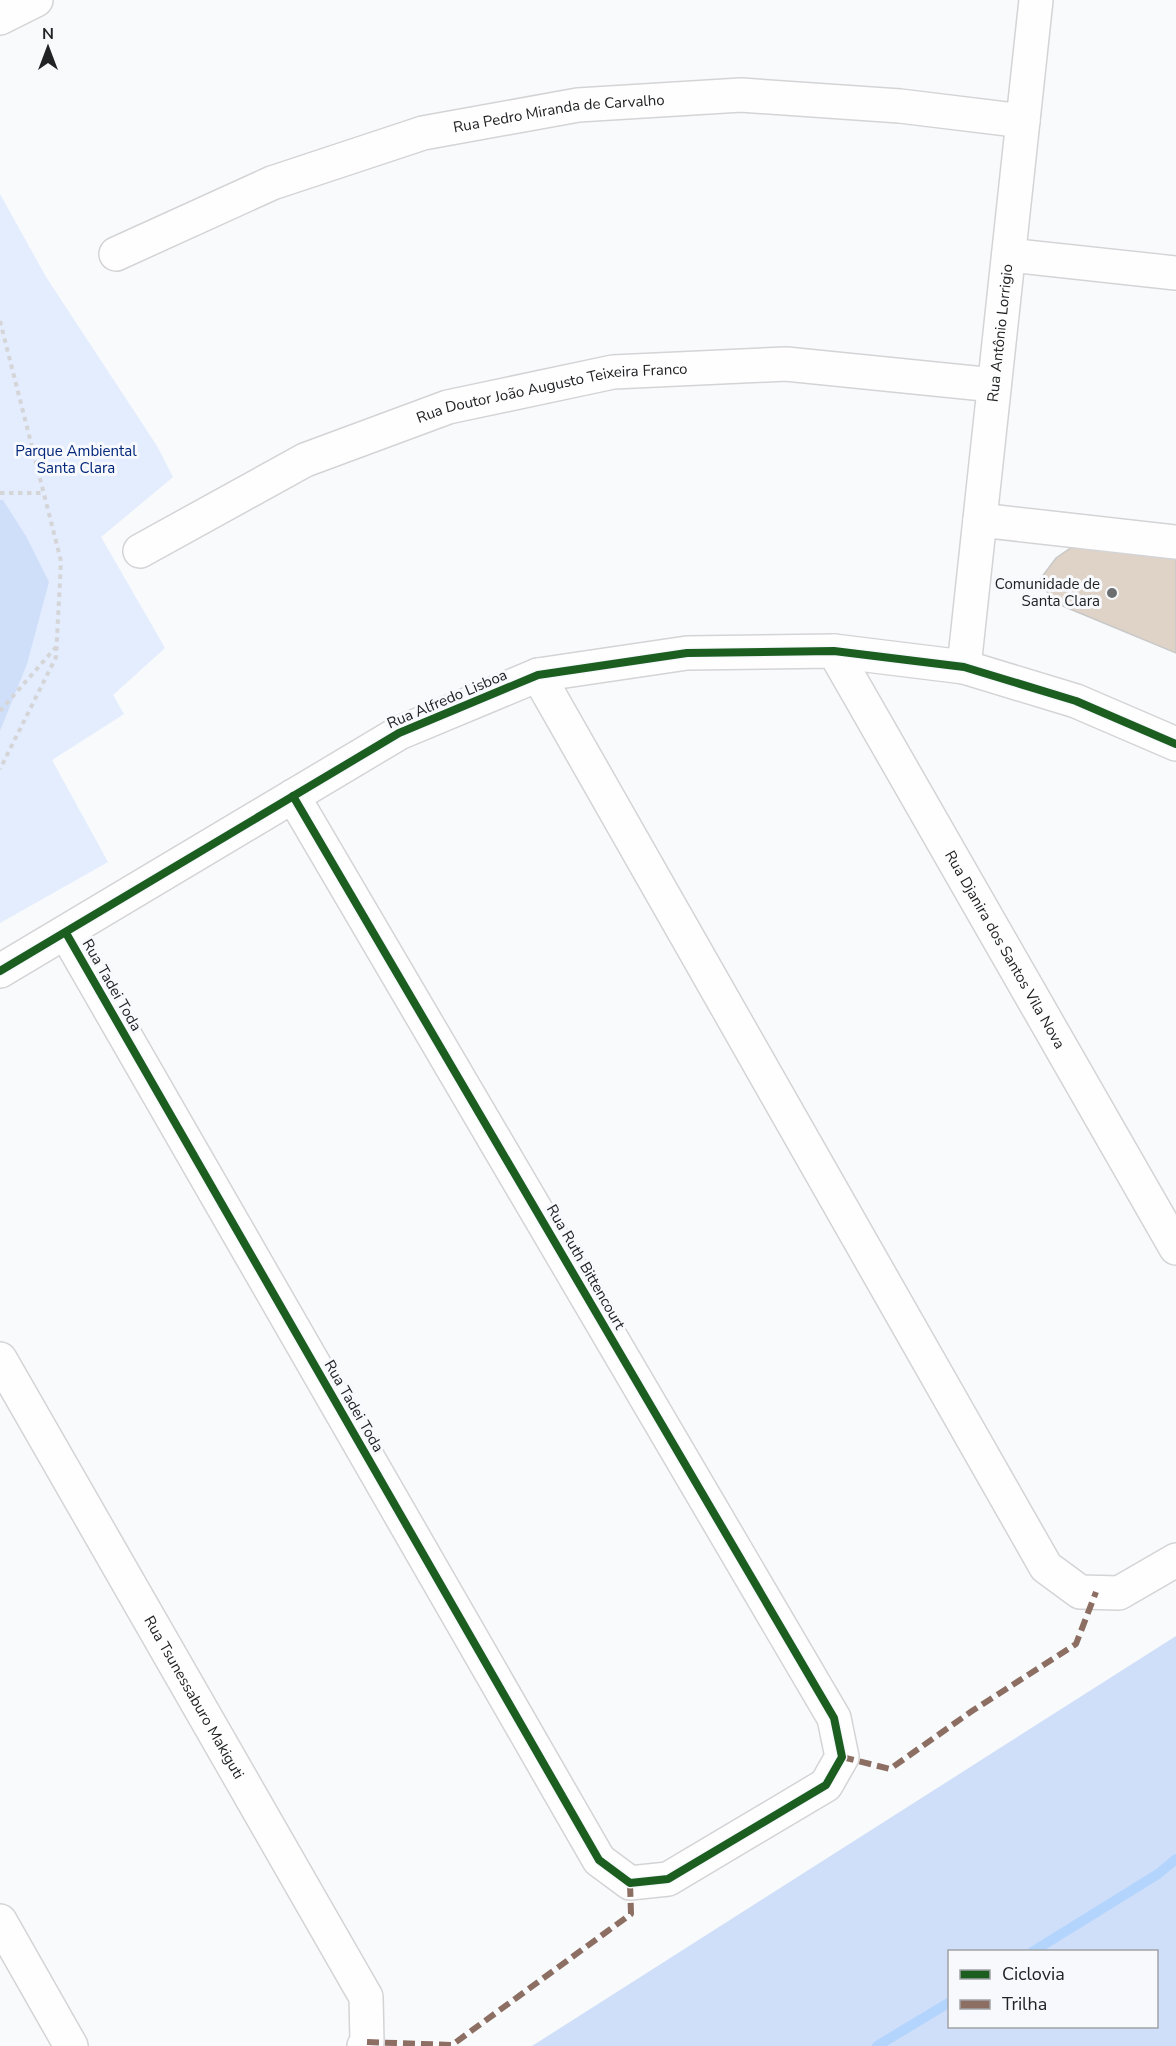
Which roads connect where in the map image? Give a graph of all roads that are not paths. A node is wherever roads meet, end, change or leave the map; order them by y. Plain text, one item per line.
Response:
1 (36, 0) edge
2 (1036, 0) edge
3 (0, 18) edge
4 (1023, 121) junction
5 (116, 255) dead end
6 (1009, 255) junction
7 (1176, 273) edge
8 (994, 385) junction
9 (980, 520) junction
10 (1176, 542) edge
11 (140, 551) dead end
12 (834, 651) junction
13 (964, 667) junction
14 (538, 675) junction
15 (1176, 744) edge
16 (293, 796) junction
17 (66, 933) junction
18 (0, 971) edge
19 (1176, 1248) edge
20 (0, 1359) edge
21 (1176, 1560) edge
22 (630, 1883) joint
23 (0, 1921) edge
24 (366, 2044) edge
25 (71, 2046) edge

1 - 3 street
2 - 4 street, Rua Antônio Lorrigio
4 - 5 street, Rua Pedro Miranda de Carvalho
4 - 6 street, Rua Antônio Lorrigio
6 - 7 street
6 - 8 street, Rua Antônio Lorrigio
8 - 9 street, Rua Antônio Lorrigio
8 - 11 street, Rua Doutor João Augusto Teixeira Franco
9 - 10 street
9 - 13 street, Rua Antônio Lorrigio
12 - 13 street, Rua Alfredo Lisboa
12 - 14 street, Rua Alfredo Lisboa
12 - 19 street, Rua Djanira dos Santos Vila Nova
13 - 15 street, Rua Alfredo Lisboa
14 - 16 street, Rua Alfredo Lisboa
14 - 21 street
16 - 17 street, Rua Alfredo Lisboa
16 - 22 street, Rua Ruth Bittencourt
17 - 18 street, Rua Alfredo Lisboa
17 - 22 street, Rua Tadei Toda
20 - 24 street, Rua Tsunessaburo Makiguti
23 - 25 street

